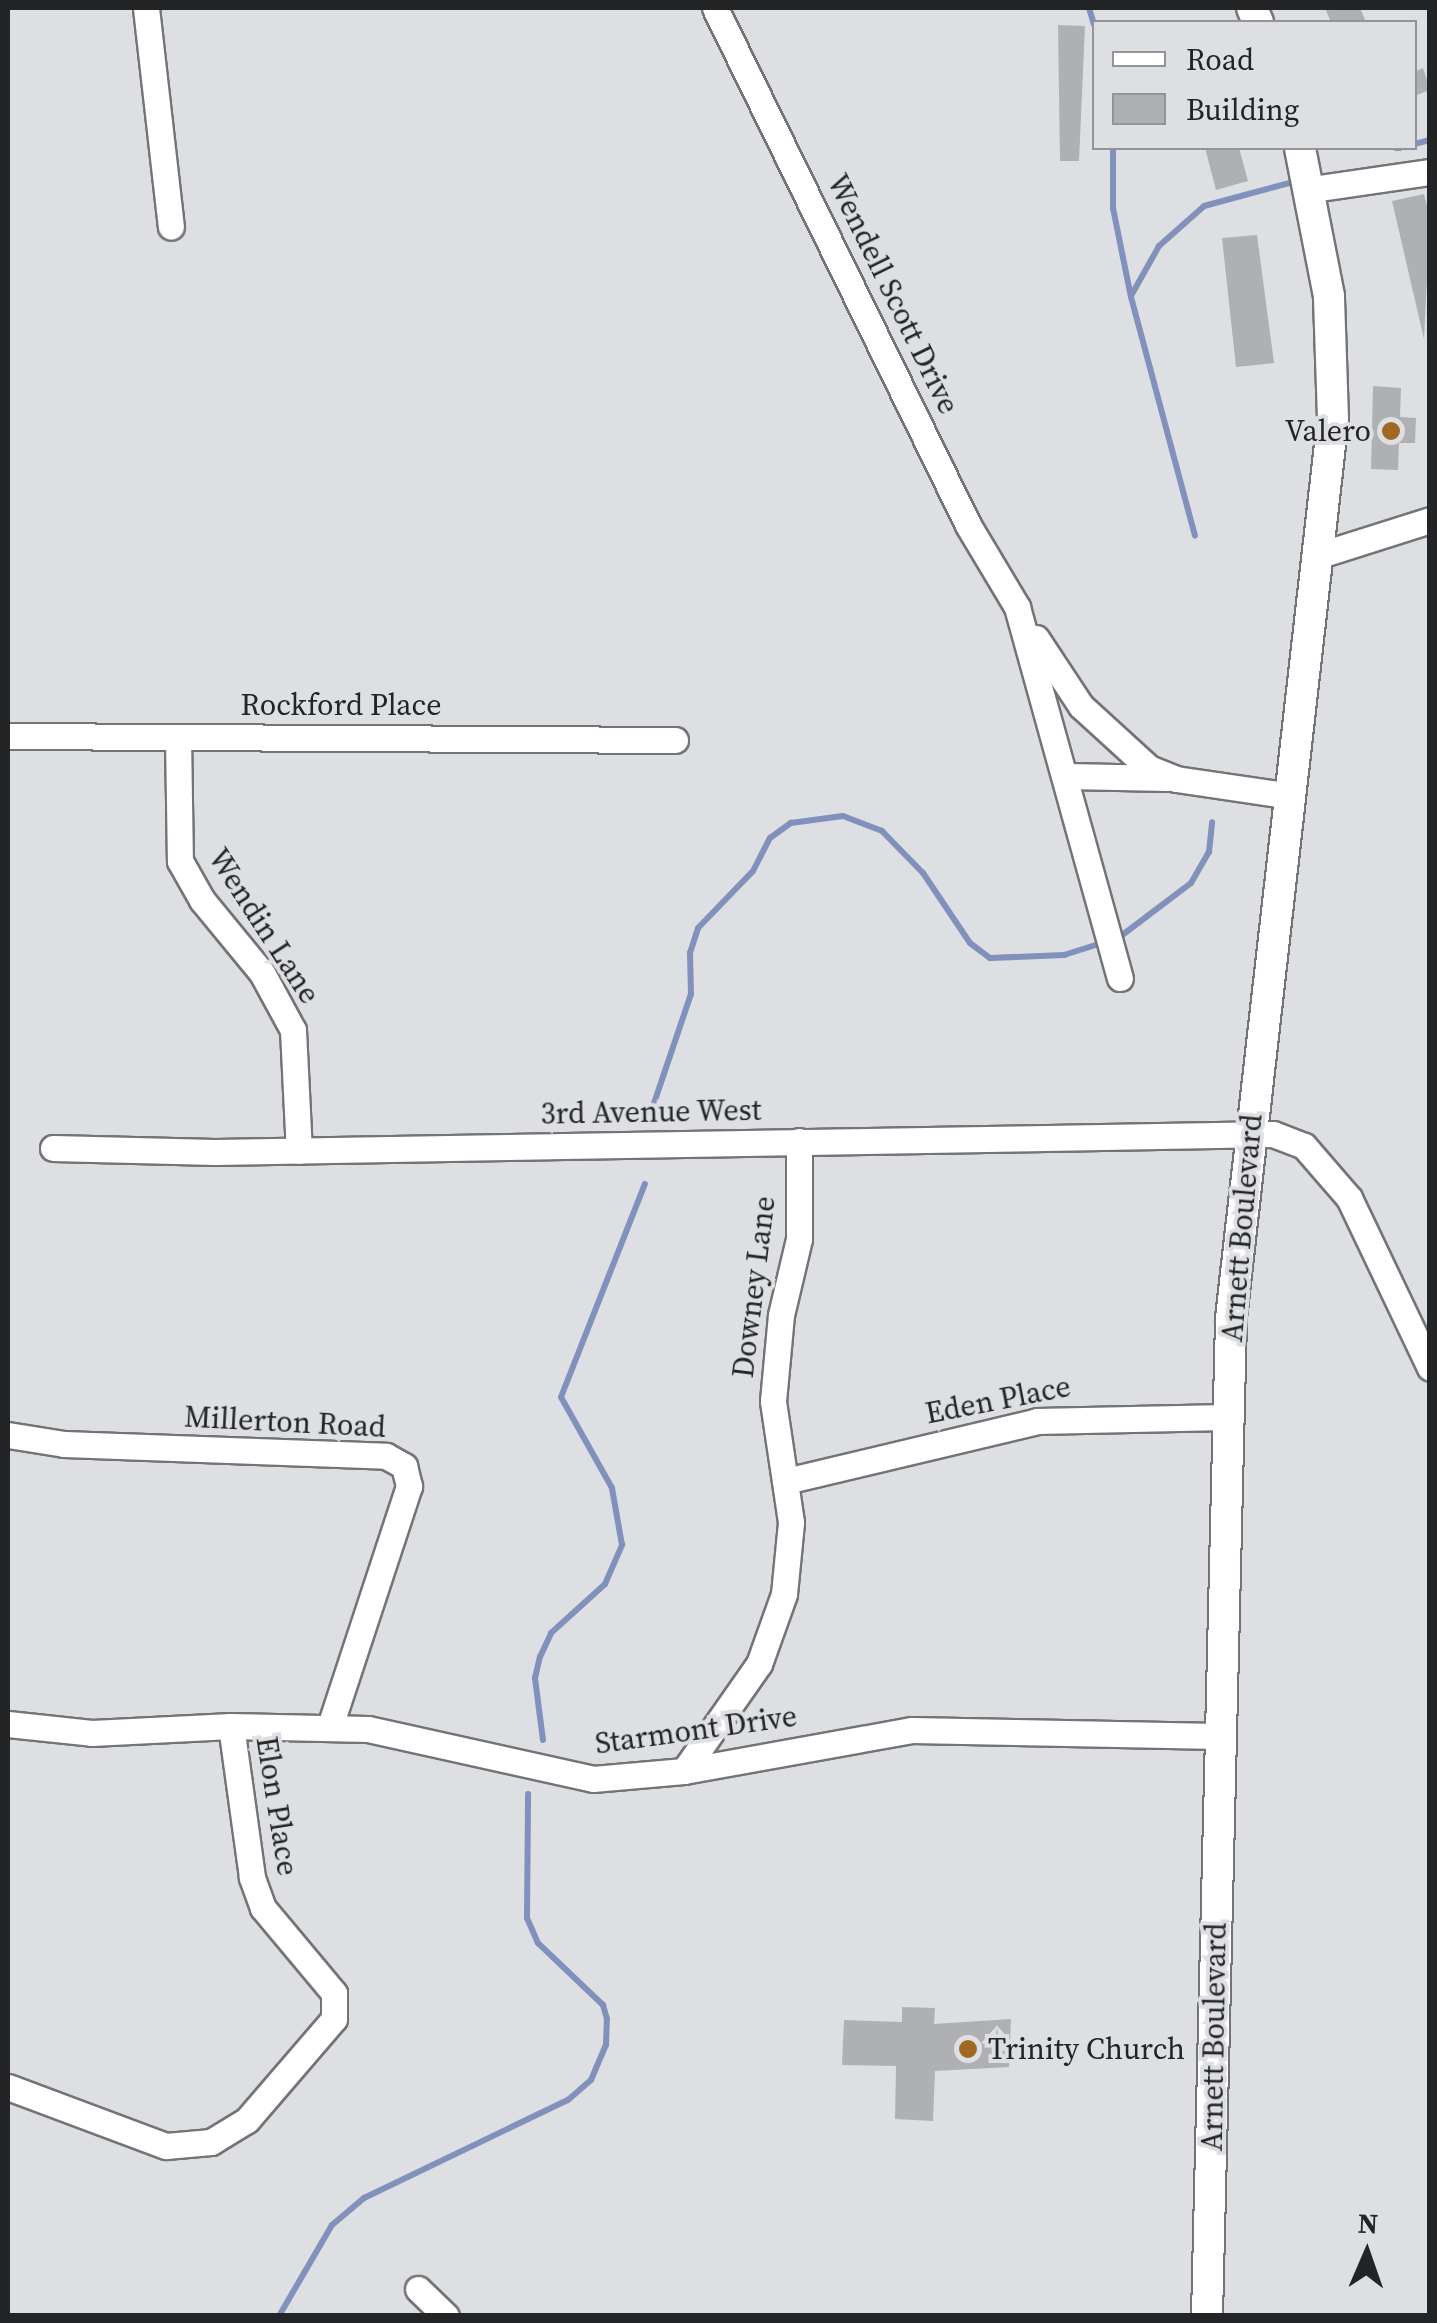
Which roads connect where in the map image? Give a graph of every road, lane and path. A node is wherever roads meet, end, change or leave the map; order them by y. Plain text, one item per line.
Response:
1 (146, 8) edge
2 (715, 8) edge
3 (1301, 150) edge
4 (1430, 172) edge
5 (1312, 189) junction
6 (172, 227) dead end
7 (1430, 520) edge
8 (1322, 554) junction
9 (1017, 607) junction
10 (8, 736) edge
11 (178, 737) junction
12 (675, 740) dead end
13 (1067, 776) junction
14 (1176, 779) junction
15 (1292, 796) junction
16 (1118, 972) dead end
17 (1250, 1135) junction
18 (799, 1141) junction
19 (52, 1148) dead end
20 (299, 1151) junction
21 (1430, 1368) edge
22 (1226, 1417) junction
23 (8, 1435) edge
24 (786, 1481) junction
25 (8, 1724) edge
26 (231, 1726) junction
27 (330, 1726) junction
28 (1219, 1736) junction
29 (684, 1771) junction
30 (8, 2087) edge
31 (418, 2289) dead end
32 (446, 2316) edge
33 (1207, 2316) edge

1 - 6 street
2 - 9 street, Wendell Scott Drive
3 - 5 main road, Arnett Boulevard
4 - 5 street
5 - 8 main road, Arnett Boulevard
7 - 8 street
8 - 15 main road, Arnett Boulevard
9 - 13 street, Wendell Scott Drive
9 - 14 street, Wendell Scott Drive
10 - 11 street, Rockford Place
11 - 12 street, Rockford Place
11 - 20 street, Wendin Lane
13 - 14 street, Wendell Scott Drive
13 - 16 street, Wendell Scott Drive
14 - 15 street, Wendell Scott Drive
15 - 17 main road, Arnett Boulevard
17 - 18 street, 3rd Avenue West
17 - 21 street
17 - 22 main road, Arnett Boulevard
18 - 20 street, 3rd Avenue West
18 - 24 street, Downey Lane
19 - 20 street, 3rd Avenue West
22 - 24 street, Eden Place
22 - 28 main road, Arnett Boulevard
23 - 27 street, Millerton Road
24 - 29 street, Downey Lane
25 - 26 street, Starmont Drive
26 - 27 street, Starmont Drive
26 - 30 street, Elon Place
27 - 29 street, Starmont Drive
28 - 29 street, Starmont Drive
28 - 33 main road, Arnett Boulevard
31 - 32 street

